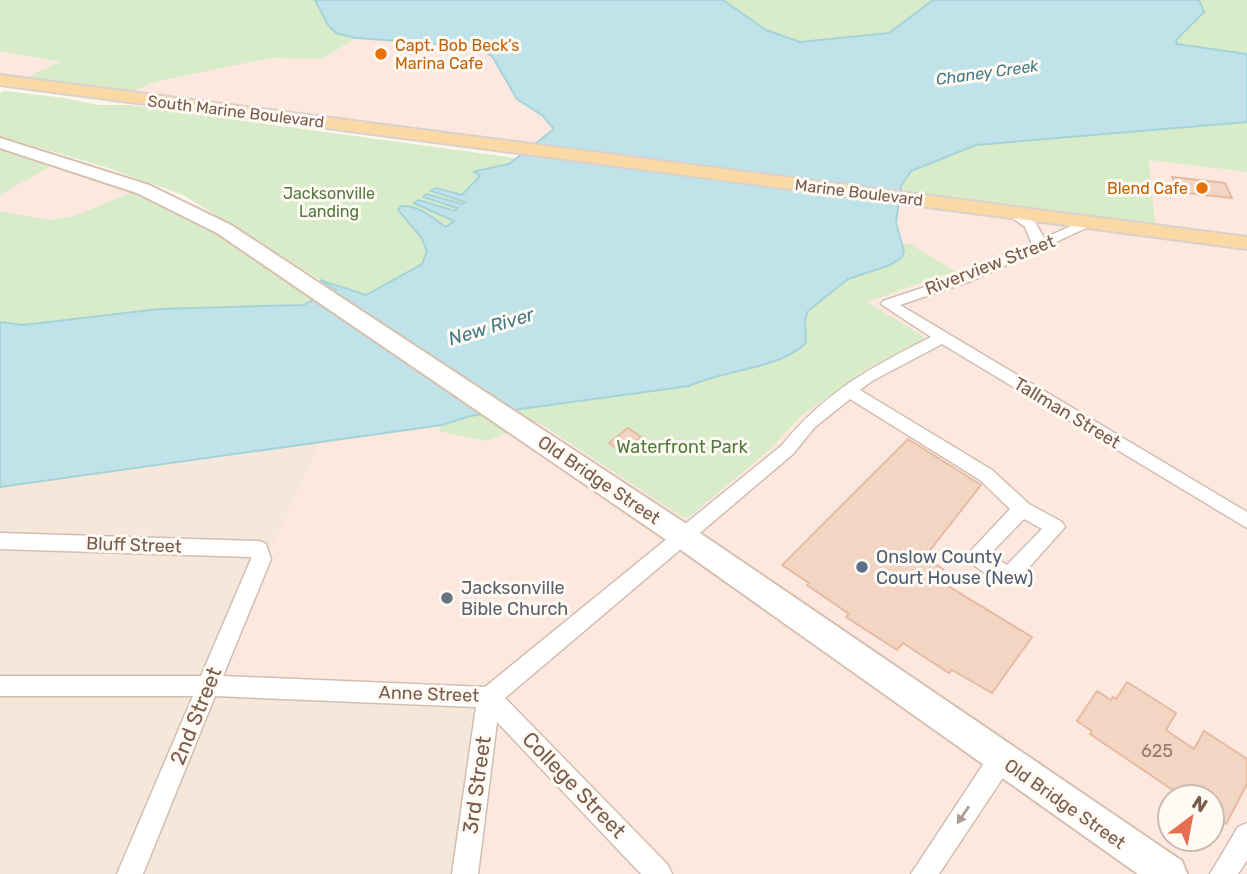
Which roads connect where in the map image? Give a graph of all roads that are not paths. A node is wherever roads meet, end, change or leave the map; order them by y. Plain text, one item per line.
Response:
1 (0, 80) edge
2 (472, 142) joint
3 (0, 143) edge
4 (946, 203) joint
5 (1010, 212) junction
6 (1090, 223) junction
7 (1247, 243) edge
8 (1039, 246) junction
9 (888, 304) joint
10 (942, 338) junction
11 (849, 391) junction
12 (1022, 509) dead end
13 (1247, 521) edge
14 (684, 537) junction
15 (0, 541) edge
16 (261, 559) joint
17 (208, 685) junction
18 (0, 686) edge
19 (489, 697) junction
20 (1001, 759) junction
21 (1247, 836) edge
22 (130, 874) edge
23 (465, 874) edge
24 (659, 874) edge
25 (924, 874) edge
26 (1169, 874) edge
27 (1223, 874) edge

1 - 2 main road, South Marine Boulevard
2 - 4 main road, Marine Boulevard
3 - 14 main road, Old Bridge Street
4 - 5 main road, Marine Boulevard
5 - 6 main road, Marine Boulevard
5 - 8 street
6 - 7 main road, Marine Boulevard
6 - 8 street, Riverview Street
8 - 9 street, Riverview Street
9 - 10 street, Tallman Street
10 - 11 street, Anne Street
10 - 13 street, Tallman Street
11 - 12 street
11 - 14 street, Anne Street
14 - 19 street, Anne Street
14 - 20 main road, Old Bridge Street
15 - 16 street, Bluff Street
16 - 17 street, 2nd Street
17 - 18 street, Anne Street
17 - 19 street, Anne Street
17 - 22 street, 2nd Street
19 - 23 street, 3rd Street
19 - 24 street, College Street
20 -> 25 street
20 - 26 main road, Old Bridge Street
21 - 27 street

